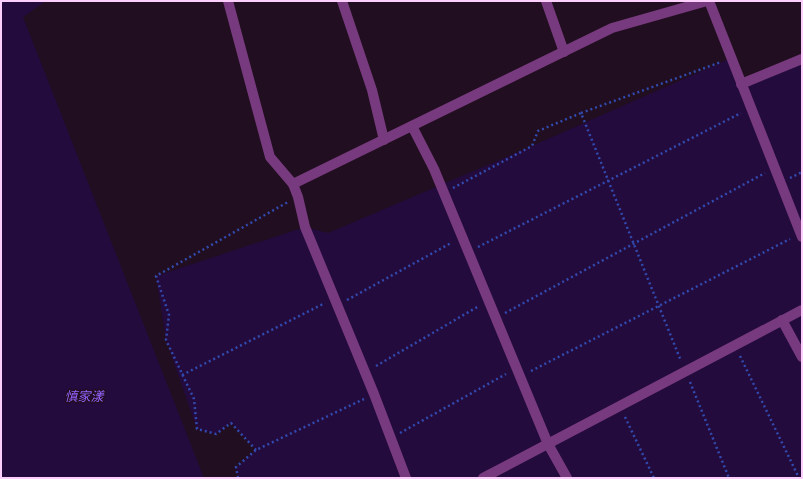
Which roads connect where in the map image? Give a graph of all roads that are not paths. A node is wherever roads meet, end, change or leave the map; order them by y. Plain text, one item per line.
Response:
1 (228, 1) edge
2 (342, 1) edge
3 (546, 1) edge
4 (708, 1) edge
5 (564, 52) junction
6 (802, 59) edge
7 (741, 84) junction
8 (412, 126) junction
9 (384, 140) junction
10 (293, 184) junction
11 (801, 235) edge
12 (801, 312) edge
13 (782, 320) junction
14 (802, 357) edge
15 (548, 444) junction
16 (406, 478) edge
17 (482, 478) edge
18 (567, 478) edge

1 - 10 street
2 - 9 street
3 - 5 street
4 - 5 street
4 - 7 street
5 - 8 street
6 - 7 street
7 - 11 street
8 - 9 street
8 - 15 street
9 - 10 street
10 - 16 street
12 - 13 street
13 - 14 street
13 - 15 street
15 - 17 street
15 - 18 street

